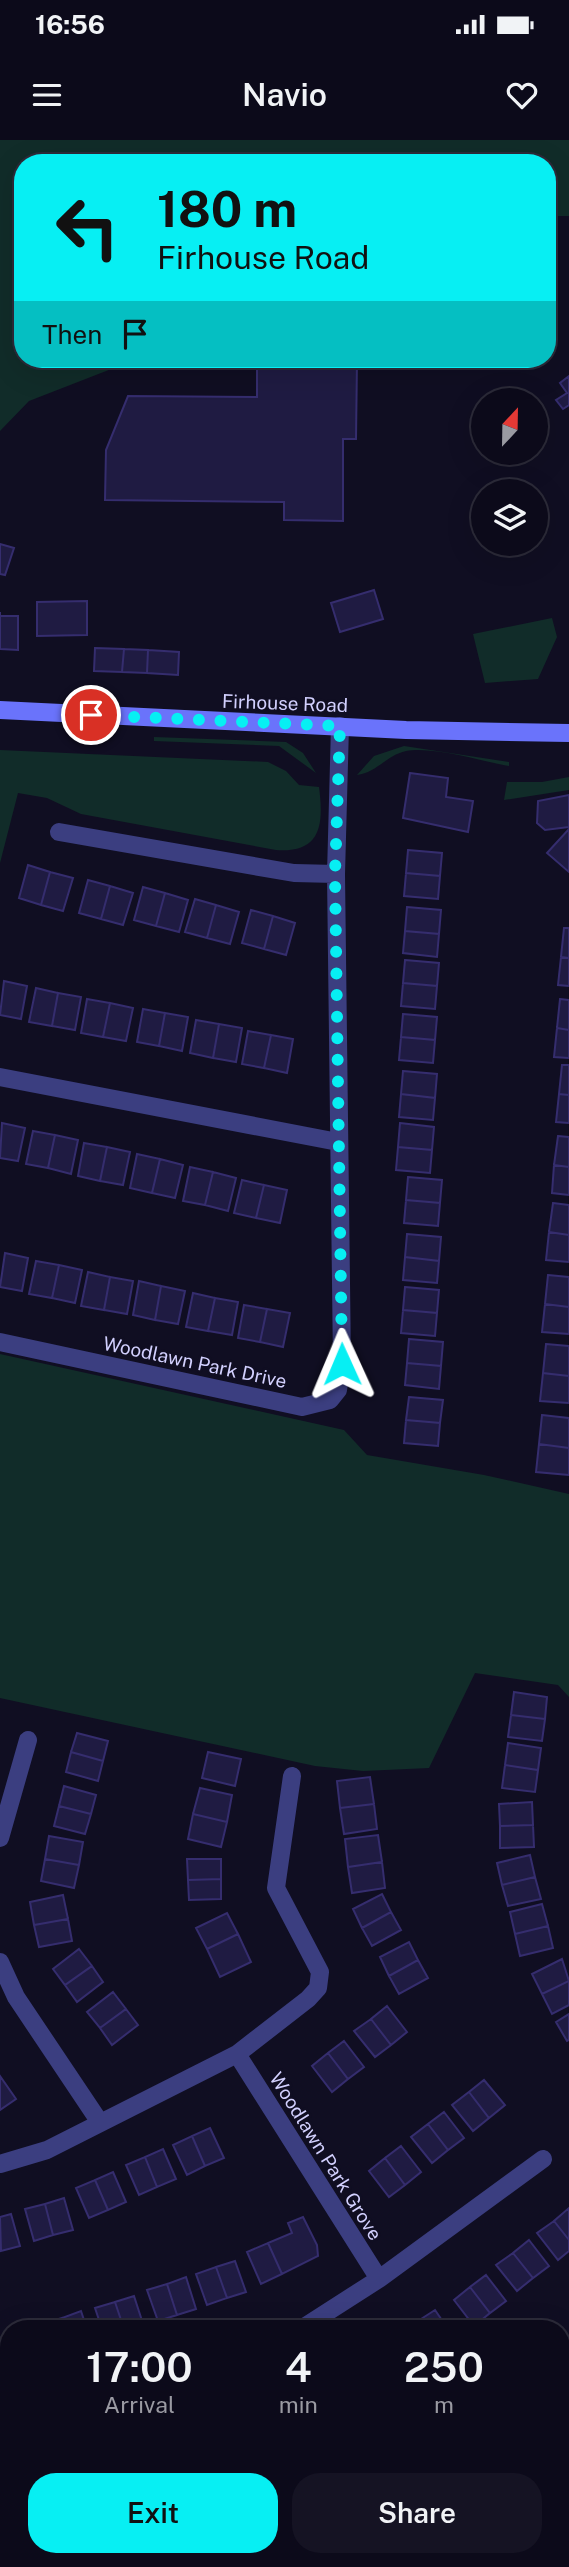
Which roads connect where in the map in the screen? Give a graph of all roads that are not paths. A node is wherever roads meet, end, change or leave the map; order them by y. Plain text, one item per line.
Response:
1 (0, 710) edge
2 (340, 726) junction
3 (569, 733) edge
4 (59, 832) dead end
5 (335, 874) junction
6 (0, 1077) edge
7 (338, 1142) junction
8 (0, 1342) edge
9 (28, 1740) dead end
10 (292, 1776) dead end
11 (0, 1838) edge
12 (0, 1962) edge
13 (237, 2054) junction
14 (99, 2121) junction
15 (543, 2159) dead end
16 (0, 2164) edge
17 (379, 2279) junction
18 (315, 2320) edge

1 - 2 main road, Firhouse Road
2 - 3 main road, Firhouse Road
2 - 5 street, Woodlawn Park Drive
4 - 5 street
5 - 7 street, Woodlawn Park Drive
6 - 7 street
7 - 8 street, Woodlawn Park Drive
9 - 11 street
10 - 13 street
12 - 14 street
13 - 14 street
13 - 17 street, Woodlawn Park Grove
14 - 16 street
15 - 17 street
17 - 18 street

